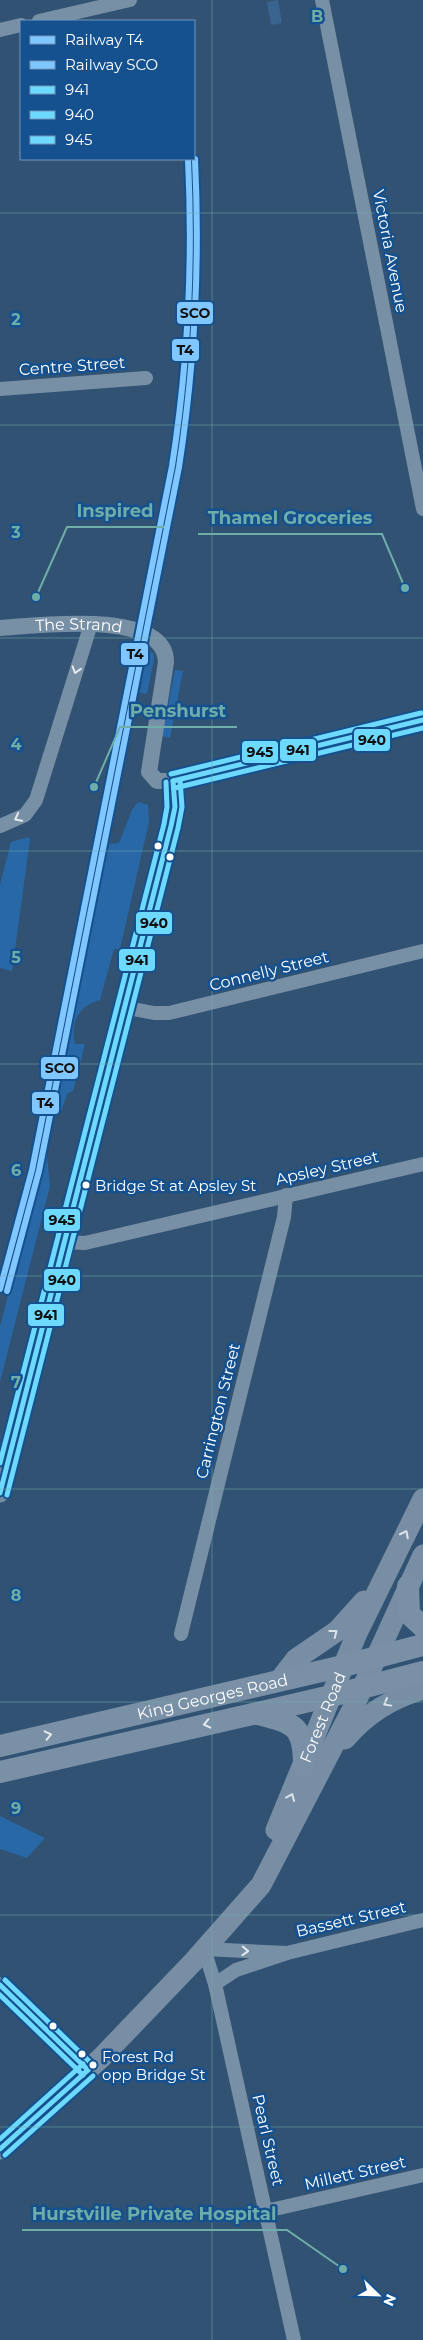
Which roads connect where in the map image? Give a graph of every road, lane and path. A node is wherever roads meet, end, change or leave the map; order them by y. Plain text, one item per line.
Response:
1 (130, 0) edge
2 (322, 0) edge
3 (42, 20) edge
4 (20, 25) edge
5 (0, 30) edge
6 (146, 378) dead end
7 (0, 389) edge
8 (423, 509) edge
9 (91, 624) junction
10 (0, 628) edge
11 (423, 720) edge
12 (173, 781) junction
13 (0, 826) edge
14 (423, 952) edge
15 (123, 1006) junction
16 (423, 1164) edge
17 (286, 1195) junction
18 (63, 1242) junction
19 (0, 1493) edge
20 (423, 1499) edge
21 (423, 1555) edge
22 (388, 1568) junction
23 (408, 1586) junction
24 (423, 1627) edge
25 (181, 1634) dead end
26 (423, 1645) edge
27 (376, 1658) junction
28 (343, 1666) junction
29 (423, 1672) edge
30 (278, 1681) junction
31 (362, 1688) junction
32 (423, 1689) edge
33 (331, 1696) junction
34 (254, 1714) junction
35 (0, 1746) edge
36 (327, 1761) junction
37 (304, 1766) junction
38 (0, 1772) edge
39 (423, 1920) edge
40 (220, 1933) junction
41 (204, 1949) junction
42 (287, 1952) junction
43 (216, 1984) junction
44 (0, 1985) edge
45 (88, 2070) junction
46 (0, 2149) edge
47 (423, 2175) edge
48 (266, 2211) junction
49 (294, 2340) edge

1 - 3 street
2 - 8 street, Victoria Avenue
4 - 5 street
6 - 7 street, Centre Street
9 - 10 street, The Strand
9 - 12 street, The Strand
9 -> 13 street
11 - 12 main road
12 - 15 main road
14 - 15 street, Connelly Street
15 - 18 main road
16 - 17 street, Apsley Street
17 - 18 street, Apsley Street
17 - 25 street, Carrington Street
18 - 19 main road
22 -> 20 main road, Forest Road
21 - 23 main road, Forest Road
22 - 28 main road, Forest Road
30 -> 22 main road
23 - 24 highway
23 - 27 main road, Forest Road
26 - 27 highway, King Georges Road
27 - 28 highway, King Georges Road
27 - 31 main road, Forest Road
28 - 30 highway, King Georges Road
28 - 33 main road, Forest Road
29 - 31 highway, King Georges Road
35 -> 30 highway, King Georges Road
31 - 33 highway, King Georges Road
31 - 36 main road, Forest Road
32 -> 36 main road
33 - 34 highway, King Georges Road
33 - 37 main road, Forest Road
34 - 37 highway
34 -> 38 highway, King Georges Road
36 - 40 main road, Forest Road
40 -> 37 main road, Forest Road
39 - 42 street, Bassett Street
40 - 41 main road, Forest Road
41 -> 42 street, Bassett Street
41 - 43 street, Pearl Street
41 - 45 main road, Forest Road
42 - 43 street, Bassett Street
43 - 48 street, Pearl Street
44 - 45 street
45 - 46 main road, Forest Road
47 - 48 street, Millett Street
48 - 49 street, Pearl Street

